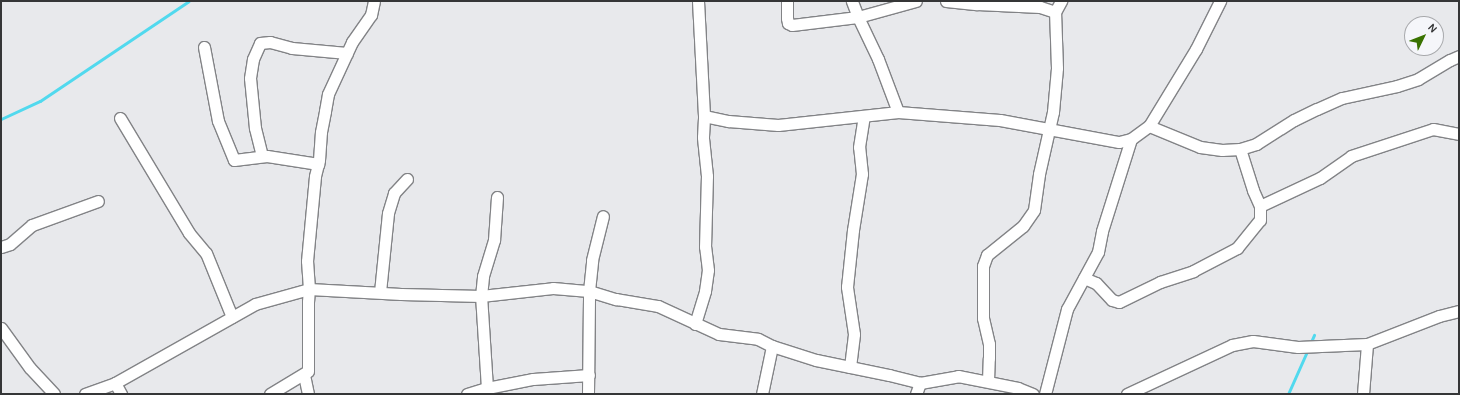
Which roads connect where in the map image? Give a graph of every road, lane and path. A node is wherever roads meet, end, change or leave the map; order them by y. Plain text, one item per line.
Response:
1 (374, 1) edge
2 (698, 1) edge
3 (788, 1) edge
4 (852, 1) edge
5 (916, 1) edge
6 (946, 1) edge
7 (1060, 1) edge
8 (1220, 1) edge
9 (1056, 12) junction
10 (858, 17) junction
11 (204, 47) dead end
12 (347, 53) junction
13 (1459, 56) edge
14 (898, 112) junction
15 (704, 116) junction
16 (864, 116) junction
17 (120, 118) dead end
18 (1149, 126) junction
19 (1048, 129) junction
20 (1459, 134) edge
21 (1131, 139) junction
22 (1240, 149) junction
23 (262, 156) junction
24 (318, 164) junction
25 (407, 179) dead end
26 (497, 196) dead end
27 (98, 201) dead end
28 (1260, 206) junction
29 (603, 216) dead end
30 (1, 247) edge
31 (1084, 278) junction
32 (309, 289) junction
33 (588, 291) junction
34 (380, 292) junction
35 (481, 296) junction
36 (1459, 311) edge
37 (232, 317) junction
38 (695, 324) junction
39 (1, 328) edge
40 (1367, 344) junction
41 (772, 346) junction
42 (850, 367) junction
43 (304, 374) junction
44 (589, 375) junction
45 (988, 381) junction
46 (115, 383) junction
47 (920, 383) junction
48 (487, 388) junction
49 (54, 394) edge
50 (85, 394) edge
51 (121, 394) edge
52 (270, 394) edge
53 (308, 394) edge
54 (467, 394) edge
55 (588, 394) edge
56 (762, 394) edge
57 (916, 394) edge
58 (1033, 394) edge
59 (1045, 394) edge
60 (1127, 394) edge
61 (1363, 394) edge

1 - 12 street
2 - 15 street
3 - 10 street
4 - 10 street
5 - 10 street
6 - 9 street
7 - 9 street
8 - 18 street
9 - 19 street
10 - 14 street
11 - 23 street
12 - 23 street
12 - 24 street
13 - 22 street
14 - 16 street
14 - 19 street
15 - 16 street
15 - 38 street
16 - 42 street
17 - 37 street
18 - 21 street
18 - 22 street
19 - 21 street
19 - 45 street
20 - 28 street
21 - 31 street
22 - 28 street
23 - 24 street
24 - 32 street
25 - 34 street
26 - 35 street
27 - 30 street
28 - 31 street
29 - 33 street
31 - 59 street
32 - 34 street
32 - 37 street
32 - 43 street
33 - 35 street
33 - 38 street
33 - 44 street
34 - 35 street
35 - 48 street
36 - 40 street
37 - 46 street
38 - 41 street
39 - 49 street
40 - 60 street
40 - 61 street
41 - 42 street
41 - 56 street
42 - 47 street
43 - 52 street
43 - 53 street
44 - 48 street
44 - 55 street
45 - 47 street
45 - 58 street
46 - 50 street
46 - 51 street
47 - 57 street
48 - 54 street

